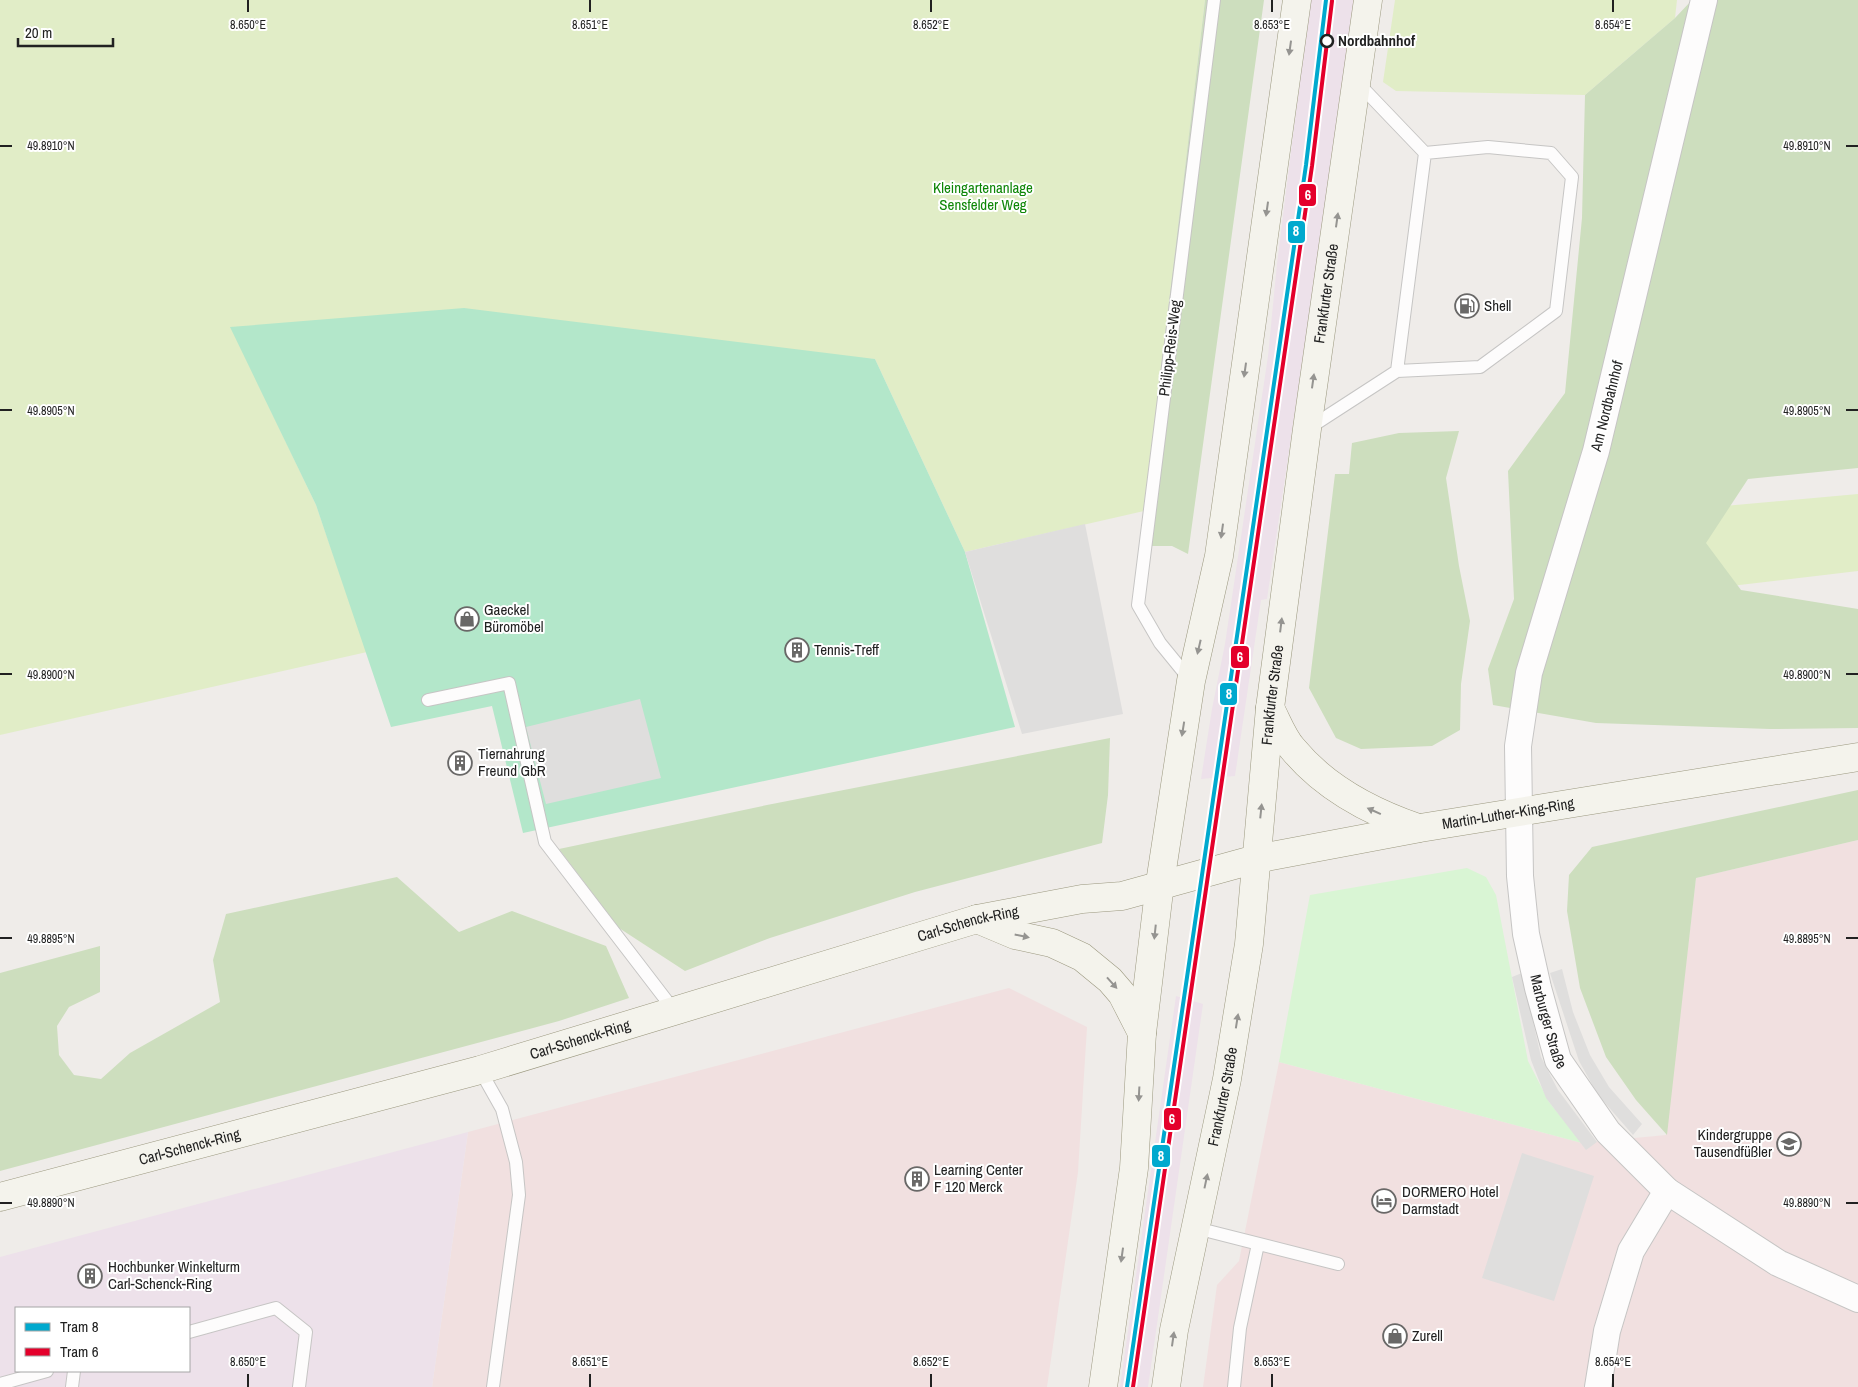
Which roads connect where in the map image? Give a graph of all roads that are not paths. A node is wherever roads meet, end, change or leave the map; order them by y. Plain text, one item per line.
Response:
1 (1214, 0) edge
2 (1297, 0) edge
3 (1368, 0) edge
4 (1704, 0) edge
5 (1357, 82) junction
6 (1425, 153) junction
7 (1397, 370) junction
8 (1306, 429) junction
9 (1191, 681) junction
10 (428, 700) dead end
11 (1270, 708) junction
12 (1858, 757) edge
13 (1518, 812) junction
14 (1420, 828) junction
15 (1256, 859) junction
16 (1160, 884) junction
17 (976, 919) junction
18 (674, 1009) junction
19 (1142, 1034) junction
20 (480, 1070) junction
21 (1667, 1191) junction
22 (0, 1197) edge
23 (1196, 1228) junction
24 (1258, 1244) junction
25 (1338, 1264) dead end
26 (1858, 1298) edge
27 (190, 1332) edge
28 (43, 1372) edge
29 (74, 1372) edge
30 (0, 1384) edge
31 (72, 1387) edge
32 (298, 1387) edge
33 (493, 1387) edge
34 (1103, 1387) edge
35 (1166, 1387) edge
36 (1234, 1387) edge
37 (1598, 1387) edge

1 - 9 lane, Philipp-Reis-Weg
2 -> 9 main road
3 - 5 main road, Frankfurter Straße
4 - 13 street, Am Nordbahnhof
5 - 6 lane
8 -> 5 main road, Frankfurter Straße
6 - 7 lane
6 - 7 lane
7 - 8 lane
11 -> 8 main road, Frankfurter Straße
9 -> 16 main road
10 - 18 lane
14 -> 11 main road
15 -> 11 main road, Frankfurter Straße
12 - 13 main road, Martin-Luther-King-Ring
13 - 14 main road, Martin-Luther-King-Ring
13 - 21 street, Marburger Straße
14 - 15 main road, Martin-Luther-King-Ring
15 - 16 main road, Martin-Luther-King-Ring
23 -> 15 main road, Frankfurter Straße
16 - 17 main road, Carl-Schenck-Ring
16 -> 19 main road
17 - 18 main road, Carl-Schenck-Ring
17 -> 19 main road
18 - 20 main road, Carl-Schenck-Ring
19 -> 34 main road
20 - 22 main road, Carl-Schenck-Ring
20 - 33 lane
21 - 26 street, Marburger Straße
21 - 37 street
23 - 24 lane
35 -> 23 main road, Frankfurter Straße
24 - 25 lane
24 - 36 lane
27 - 32 lane
28 - 30 lane
29 - 31 lane

